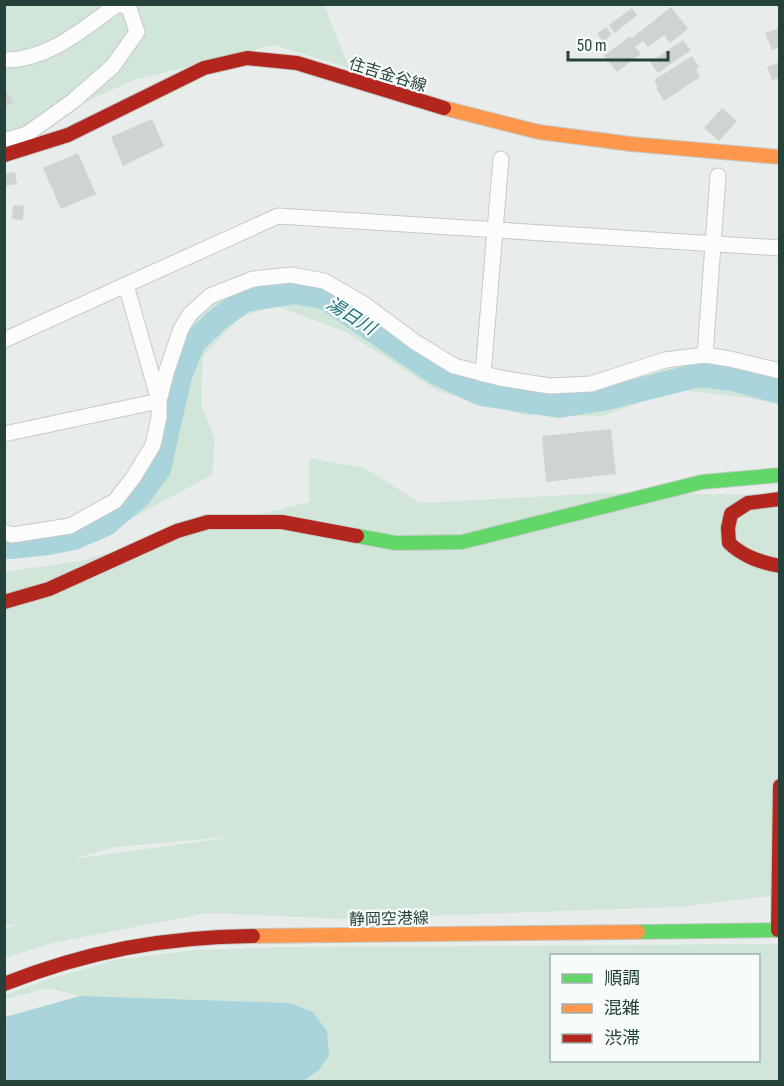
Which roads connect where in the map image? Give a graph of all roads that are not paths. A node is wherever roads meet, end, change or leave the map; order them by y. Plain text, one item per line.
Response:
1 (126, 5) edge
2 (4, 60) edge
3 (4, 141) edge
4 (4, 155) edge
5 (780, 157) edge
6 (501, 159) dead end
7 (718, 176) dead end
8 (495, 230) junction
9 (714, 244) junction
10 (780, 248) edge
11 (126, 285) junction
12 (4, 340) edge
13 (705, 355) junction
14 (780, 371) edge
15 (483, 374) junction
16 (159, 400) junction
17 (4, 434) edge
18 (780, 476) edge
19 (780, 499) edge
20 (4, 532) edge
21 (780, 566) edge
22 (4, 602) edge
23 (780, 786) edge
24 (779, 900) edge
25 (779, 930) edge
26 (4, 984) edge

1 - 2 street
1 - 3 street
4 - 5 main road, 住吉金谷線
6 - 8 street
7 - 9 street
8 - 9 street
8 - 11 street
8 - 15 street
9 - 10 street
9 - 13 street
11 - 12 street
11 - 16 street
13 - 14 street
13 - 15 street
15 - 16 street
16 - 17 street
16 - 20 street
18 - 22 main road
19 - 21 main road
23 - 24 main road
24 - 25 main road
25 - 26 main road, 静岡空港線

